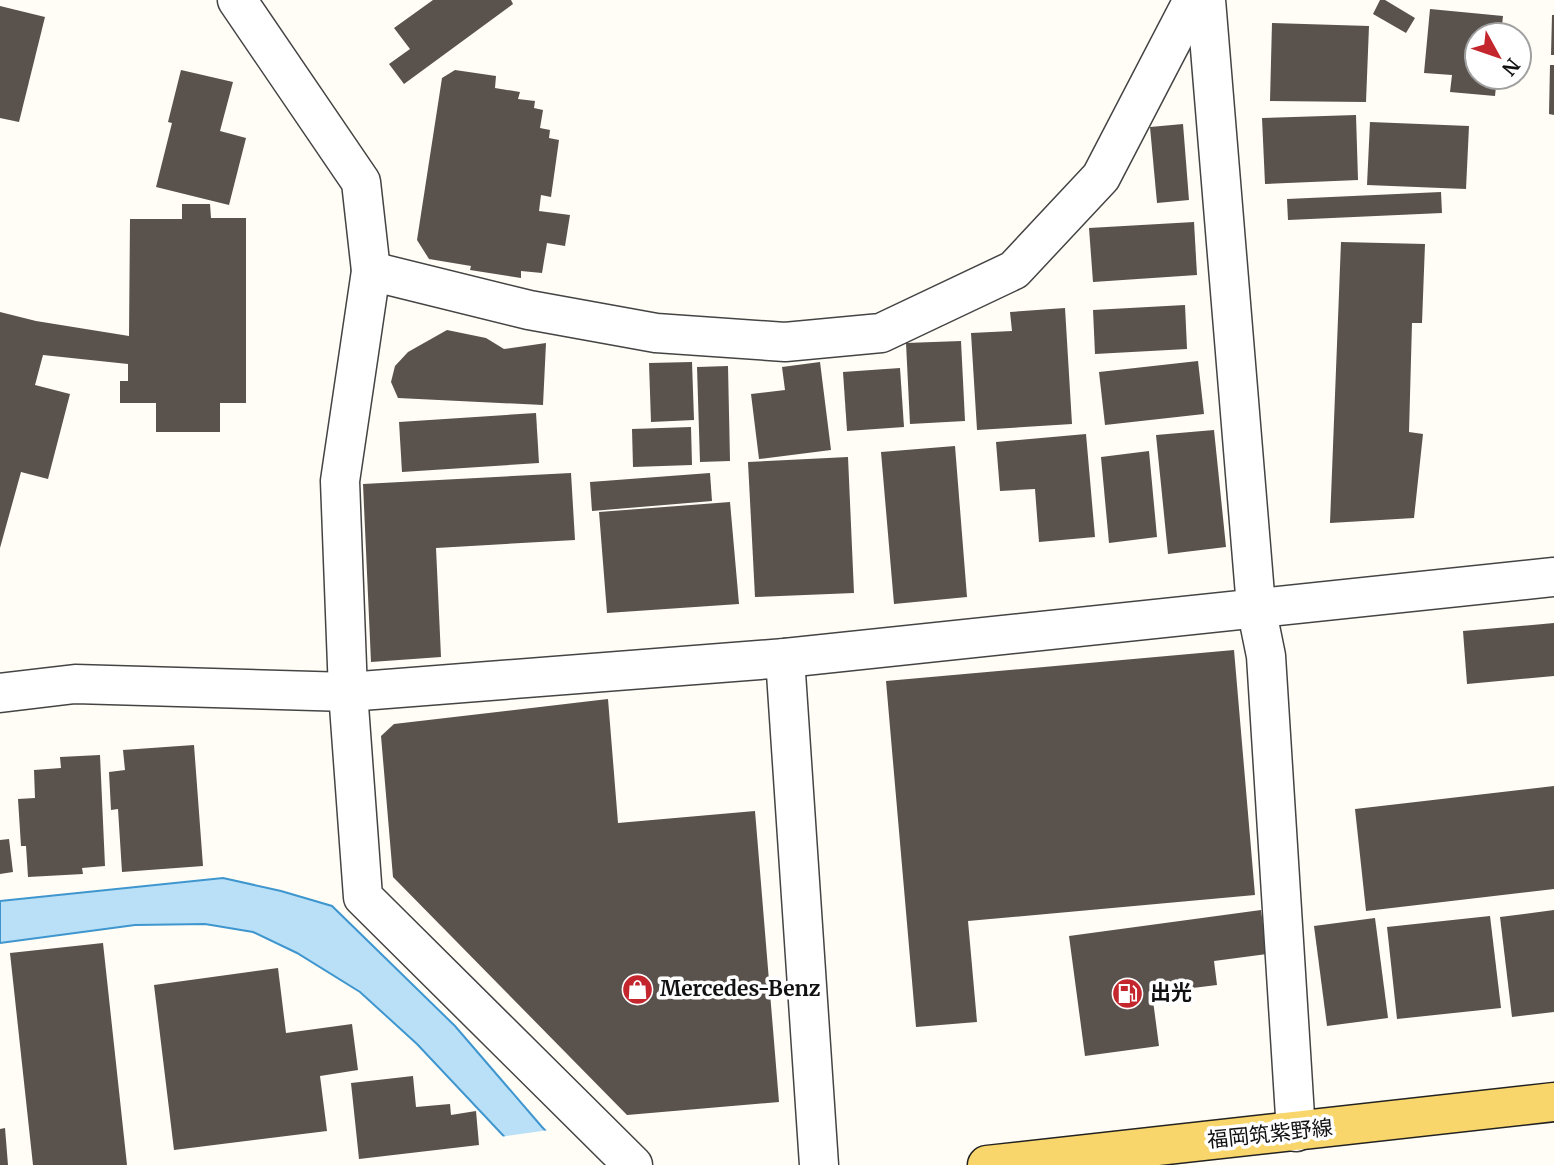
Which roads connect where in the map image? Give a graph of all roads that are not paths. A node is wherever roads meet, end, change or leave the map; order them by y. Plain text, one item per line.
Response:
1 (237, 0) edge
2 (1193, 0) edge
3 (1206, 0) edge
4 (371, 271) junction
5 (1554, 577) edge
6 (1256, 607) junction
7 (785, 657) junction
8 (348, 692) junction
9 (0, 693) edge
10 (1554, 1102) edge
11 (1296, 1132) junction
12 (633, 1165) edge
13 (818, 1165) edge
14 (987, 1165) edge

1 - 4 street
2 - 4 street
3 - 6 street
4 - 8 street
5 - 6 street
6 - 7 street
6 - 11 street
7 - 8 street
7 - 13 street
8 - 9 street
8 - 12 street
10 - 11 main road, 福岡筑紫野線
11 - 14 main road, 福岡筑紫野線

